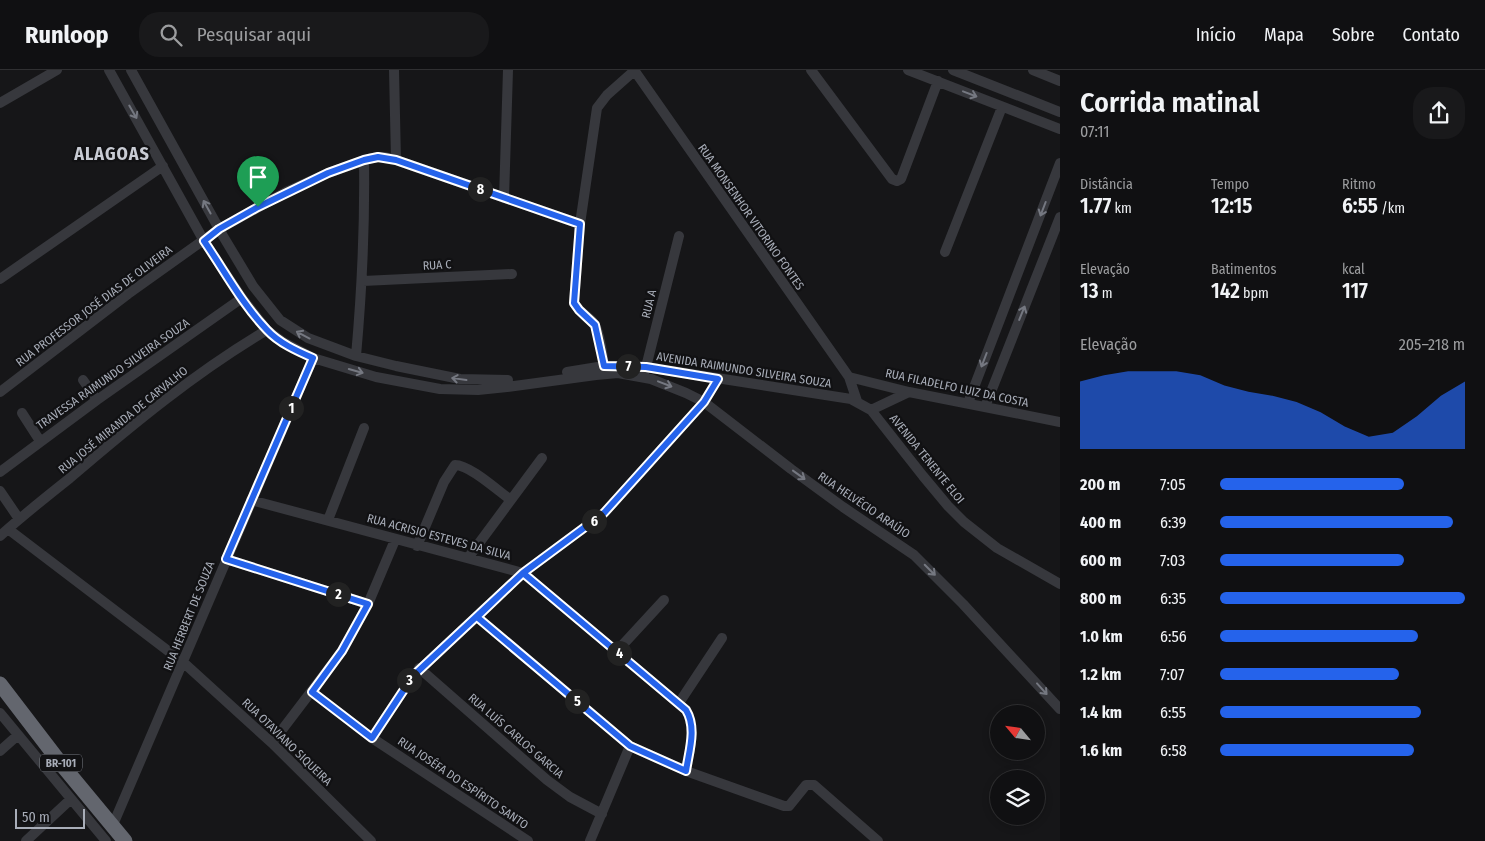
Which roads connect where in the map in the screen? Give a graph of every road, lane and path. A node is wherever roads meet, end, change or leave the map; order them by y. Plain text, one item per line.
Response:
1 (57, 70) edge
2 (109, 70) edge
3 (131, 70) edge
4 (394, 70) edge
5 (508, 70) edge
6 (812, 70) edge
7 (908, 70) edge
8 (953, 70) edge
9 (1033, 70) edge
10 (634, 71) edge
11 (1060, 81) edge
12 (938, 82) junction
13 (0, 103) edge
14 (1002, 107) junction
15 (1060, 112) edge
16 (1060, 129) edge
17 (364, 160) junction
18 (396, 160) junction
19 (1060, 163) edge
20 (163, 166) junction
21 (504, 198) junction
22 (1060, 217) edge
23 (580, 224) junction
24 (219, 229) junction
25 (679, 236) dead end
26 (204, 241) junction
27 (945, 252) dead end
28 (512, 274) dead end
29 (0, 280) edge
30 (363, 281) junction
31 (242, 298) junction
32 (267, 330) junction
33 (356, 356) junction
34 (313, 358) junction
35 (604, 370) junction
36 (645, 372) junction
37 (618, 373) joint
38 (692, 375) junction
39 (849, 377) junction
40 (718, 379) junction
41 (83, 380) dead end
42 (0, 392) edge
43 (909, 392) junction
44 (686, 393) junction
45 (97, 400) junction
46 (854, 400) junction
47 (704, 402) junction
48 (968, 403) junction
49 (984, 407) junction
50 (871, 410) junction
51 (22, 413) dead end
52 (1060, 422) edge
53 (364, 428) dead end
54 (40, 441) junction
55 (542, 458) dead end
56 (0, 472) edge
57 (0, 492) edge
58 (251, 500) junction
59 (511, 500) junction
60 (19, 519) junction
61 (328, 520) junction
62 (4, 533) edge
63 (394, 540) junction
64 (417, 546) junction
65 (468, 558) junction
66 (226, 559) junction
67 (523, 573) junction
68 (1060, 584) edge
69 (664, 600) dead end
70 (368, 604) junction
71 (477, 617) junction
72 (722, 638) dead end
73 (617, 651) junction
74 (184, 663) junction
75 (420, 668) junction
76 (0, 684) edge
77 (312, 692) junction
78 (679, 703) junction
79 (1060, 709) edge
80 (0, 713) edge
81 (18, 735) junction
82 (372, 738) junction
83 (272, 743) junction
84 (630, 746) junction
85 (0, 751) edge
86 (686, 771) junction
87 (71, 799) junction
88 (602, 814) junction
89 (109, 834) edge
90 (26, 841) edge
91 (125, 841) edge
92 (371, 841) edge
93 (528, 841) edge
94 (590, 841) edge
95 (878, 841) edge

1 - 13 street
2 -> 20 street, AVENIDA RAIMUNDO SILVEIRA SOUZA
24 -> 3 street, AVENIDA RAIMUNDO SILVEIRA SOUZA
4 - 18 street
5 - 21 street
6 - 12 street
7 - 12 street
8 - 15 street
9 - 11 street
10 - 23 street, RUA MONSENHOR VITORINO FONTES
10 - 39 street, RUA MONSENHOR VITORINO FONTES
12 -> 14 street
14 - 16 street
14 - 27 street
17 - 18 street
17 - 24 street
17 - 30 street
18 - 21 street
19 -> 48 street
20 - 26 street, AVENIDA RAIMUNDO SILVEIRA SOUZA
20 - 29 street
21 - 23 street
49 -> 22 street
23 - 35 street
24 - 26 street, RUA PROFESSOR JOSÉ DIAS DE OLIVEIRA
33 -> 24 street, AVENIDA RAIMUNDO SILVEIRA SOUZA
25 - 36 street, RUA A
26 - 31 street, AVENIDA RAIMUNDO SILVEIRA SOUZA
26 - 42 street, RUA PROFESSOR JOSÉ DIAS DE OLIVEIRA
28 - 30 street, RUA C
30 - 33 street
31 - 32 street, AVENIDA RAIMUNDO SILVEIRA SOUZA
31 - 45 street, TRAVESSA RAIMUNDO SILVEIRA SOUZA
32 - 34 street, AVENIDA RAIMUNDO SILVEIRA SOUZA
32 - 60 street, RUA JOSÉ MIRANDA DE CARVALHO
35 -> 33 street, AVENIDA RAIMUNDO SILVEIRA SOUZA
34 -> 35 street, AVENIDA RAIMUNDO SILVEIRA SOUZA
34 - 58 street, RUA HERBERT DE SOUZA
35 - 36 street, AVENIDA RAIMUNDO SILVEIRA SOUZA
35 - 37 street, AVENIDA RAIMUNDO SILVEIRA SOUZA
36 - 37 street, RUA HELVÉCIO ARAÚJO
36 - 38 street, AVENIDA RAIMUNDO SILVEIRA SOUZA
36 -> 44 street, RUA HELVÉCIO ARAÚJO
38 - 40 street, AVENIDA RAIMUNDO SILVEIRA SOUZA
38 - 44 street
39 - 43 street, RUA FILADELFO LUIZ DA COSTA
39 - 46 street, RUA MONSENHOR VITORINO FONTES
40 - 46 street, AVENIDA RAIMUNDO SILVEIRA SOUZA
40 - 47 street, RUA ACRISIO ESTEVES DA SILVA
41 - 45 street
43 - 48 street, RUA FILADELFO LUIZ DA COSTA
43 - 50 street
44 - 47 street, RUA HELVÉCIO ARAÚJO
45 - 54 street, TRAVESSA RAIMUNDO SILVEIRA SOUZA
46 - 50 street, AVENIDA TENENTE ELOI
47 - 67 street, RUA ACRISIO ESTEVES DA SILVA
47 -> 79 street, RUA HELVÉCIO ARAÚJO
48 - 49 street, RUA FILADELFO LUIZ DA COSTA
49 - 52 street, RUA FILADELFO LUIZ DA COSTA
50 - 68 street, AVENIDA TENENTE ELOI
51 - 54 street
53 - 61 street
54 - 56 street, TRAVESSA RAIMUNDO SILVEIRA SOUZA
55 - 59 street
57 - 60 street
58 - 61 street, RUA ACRISIO ESTEVES DA SILVA
58 - 66 street, RUA HERBERT DE SOUZA
59 - 64 street
59 - 65 street
60 - 62 street, RUA JOSÉ MIRANDA DE CARVALHO
61 - 63 street, RUA ACRISIO ESTEVES DA SILVA
62 - 74 street, RUA OTAVIANO SIQUEIRA
63 - 64 street, RUA ACRISIO ESTEVES DA SILVA
63 - 70 street
64 - 65 street, RUA ACRISIO ESTEVES DA SILVA
65 - 67 street, RUA ACRISIO ESTEVES DA SILVA
66 - 70 street
66 - 74 street, RUA HERBERT DE SOUZA
67 - 71 street
67 - 73 street
69 - 73 street
70 - 77 street
71 - 75 street
71 - 84 street
72 - 78 street
73 - 78 street
74 - 83 street, RUA OTAVIANO SIQUEIRA
74 - 89 street, RUA HERBERT DE SOUZA
75 - 82 street
75 - 88 street, RUA LUÍS CARLOS GARCIA
76 - 89 highway, BR-101
77 - 82 street, RUA JOSÉFA DO ESPÍRITO SANTO
77 - 83 street
78 - 86 street
80 - 81 street
81 - 85 street
81 - 87 street
82 - 93 street, RUA JOSÉFA DO ESPÍRITO SANTO
83 - 92 street, RUA OTAVIANO SIQUEIRA
84 - 86 street
84 - 88 street
86 - 95 street
87 - 89 street
87 - 90 street
88 - 94 street
89 - 91 highway, BR-101

